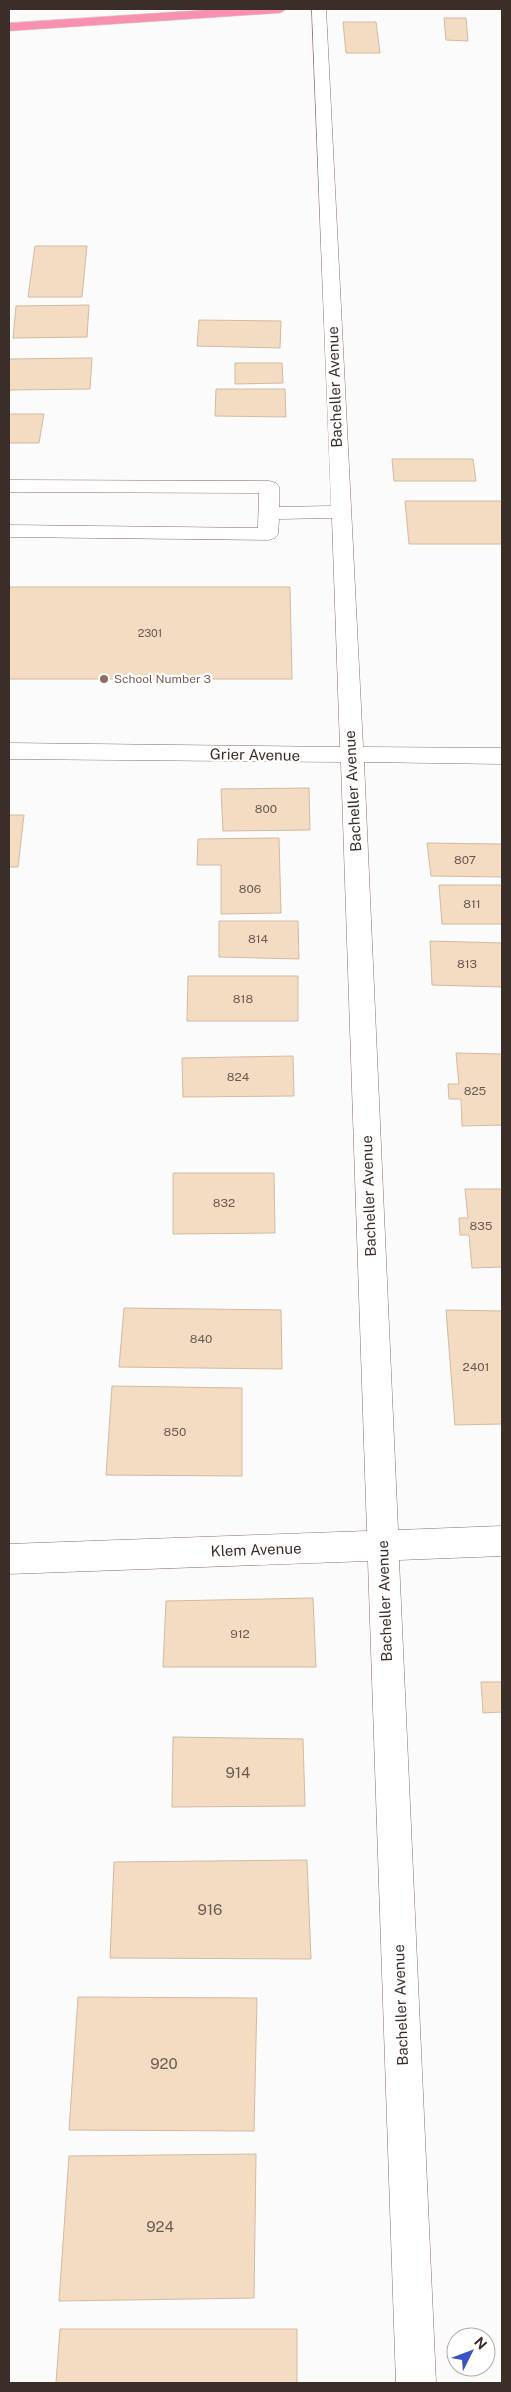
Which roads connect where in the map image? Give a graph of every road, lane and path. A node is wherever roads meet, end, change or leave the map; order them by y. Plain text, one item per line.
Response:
1 (280, 9) edge
2 (319, 9) edge
3 (9, 26) edge
4 (9, 486) edge
5 (341, 512) junction
6 (269, 513) junction
7 (9, 530) edge
8 (9, 751) edge
9 (352, 756) junction
10 (502, 756) edge
11 (502, 1541) edge
12 (383, 1546) junction
13 (9, 1558) edge
14 (416, 2383) edge

1 - 3 highway
2 - 5 street, Bacheller Avenue
4 - 6 street
5 - 6 street
5 - 9 street, Bacheller Avenue
6 - 7 street
8 - 9 street, Grier Avenue
9 - 10 street, Grier Avenue
9 - 12 street, Bacheller Avenue
11 - 12 street, Klem Avenue
12 - 13 street, Klem Avenue
12 - 14 street, Bacheller Avenue

